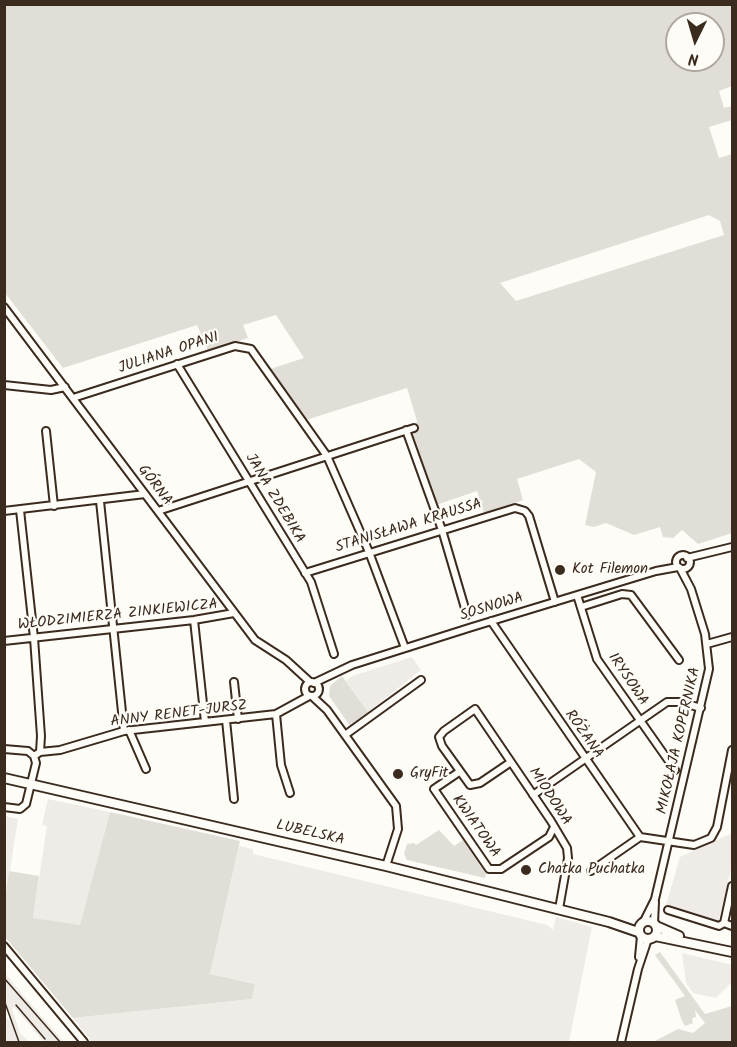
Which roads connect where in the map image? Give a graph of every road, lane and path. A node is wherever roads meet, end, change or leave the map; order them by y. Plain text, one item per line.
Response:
1 (4, 307) edge
2 (177, 364) junction
3 (4, 385) edge
4 (65, 387) junction
5 (73, 398) junction
6 (414, 428) dead end
7 (406, 430) junction
8 (46, 431) dead end
9 (327, 456) junction
10 (249, 481) junction
11 (145, 494) junction
12 (100, 501) junction
13 (54, 506) junction
14 (20, 510) junction
15 (4, 511) edge
16 (158, 512) junction
17 (442, 530) junction
18 (732, 547) edge
19 (369, 552) junction
20 (676, 560) junction
21 (685, 565) junction
22 (656, 571) junction
23 (305, 573) junction
24 (577, 595) junction
25 (555, 602) junction
26 (581, 607) junction
27 (234, 613) junction
28 (467, 615) dead end
29 (194, 620) junction
30 (491, 621) junction
31 (113, 629) junction
32 (732, 637) edge
33 (34, 638) junction
34 (4, 641) edge
35 (707, 644) junction
36 (405, 648) junction
37 (334, 654) dead end
38 (679, 660) dead end
39 (421, 681) dead end
40 (234, 682) dead end
41 (311, 690) junction
42 (701, 708) junction
43 (276, 714) junction
44 (238, 719) junction
45 (226, 720) junction
46 (639, 720) junction
47 (206, 722) junction
48 (126, 730) junction
49 (345, 735) junction
50 (4, 749) edge
51 (732, 750) edge
52 (37, 754) junction
53 (585, 759) junction
54 (511, 762) junction
55 (146, 769) dead end
56 (675, 770) dead end
57 (459, 772) junction
58 (730, 774) edge
59 (4, 778) edge
60 (31, 784) junction
61 (290, 793) dead end
62 (533, 795) junction
63 (234, 799) dead end
64 (4, 807) edge
65 (553, 829) junction
66 (640, 837) junction
67 (669, 842) junction
68 (386, 866) junction
69 (591, 871) dead end
70 (732, 886) edge
71 (655, 899) junction
72 (559, 909) junction
73 (668, 910) dead end
74 (609, 922) junction
75 (643, 922) junction
76 (724, 923) junction
77 (655, 925) junction
78 (732, 926) edge
79 (645, 936) junction
80 (691, 941) junction
81 (4, 946) edge
82 (732, 952) edge
83 (84, 1042) edge
84 (621, 1042) edge

1 - 4 street, GÓRNA
2 - 5 street, JULIANA OPANI
2 - 9 street, JULIANA OPANI
2 - 10 street, JANA ZDEBIKA
3 - 4 street
4 - 5 street, GÓRNA
5 - 11 street, GÓRNA
6 - 7 street
7 - 9 street
7 - 17 street
8 - 13 street
9 - 10 street
9 - 19 street, JULIANA OPANI
10 - 16 street
10 - 23 street, JANA ZDEBIKA
11 - 12 street
11 - 16 street, GÓRNA
12 - 13 street
12 - 31 street
13 - 14 street
14 - 15 street
14 - 33 street
16 - 27 street, GÓRNA
17 - 19 street, STANISŁAWA KRAUSSA
17 - 25 street, STANISŁAWA KRAUSSA
17 - 28 street
18 - 21 street, SOSNOWA
19 - 23 street, STANISŁAWA KRAUSSA
19 - 36 street, JULIANA OPANI
20 - 21 street, MIKOŁAJA KOPERNIKA
20 - 21 street, SOSNOWA
20 - 22 street, SOSNOWA
21 - 22 street, SOSNOWA
21 - 35 street, MIKOŁAJA KOPERNIKA
22 - 24 street, SOSNOWA
23 - 37 street, JANA ZDEBIKA
24 - 25 street, SOSNOWA
24 - 26 street, IRYSOWA
25 - 30 street, SOSNOWA
26 - 38 street
26 - 46 street, IRYSOWA
27 - 29 street, WŁODZIMIERZA ZINKIEWICZA
27 - 41 street, GÓRNA
29 - 31 street, WŁODZIMIERZA ZINKIEWICZA
29 - 47 street
30 - 36 street, SOSNOWA
30 - 53 street, RÓŻANA
31 - 33 street, WŁODZIMIERZA ZINKIEWICZA
31 - 48 street
32 - 35 street
33 - 34 street, WŁODZIMIERZA ZINKIEWICZA
33 - 52 street
35 - 42 street, MIKOŁAJA KOPERNIKA
36 - 41 street, SOSNOWA
39 - 49 street
40 - 44 street
41 - 43 street, ANNY RENET-JURSZ
41 - 49 street, GÓRNA
42 - 46 street
42 - 67 street, MIKOŁAJA KOPERNIKA
43 - 44 street, ANNY RENET-JURSZ
43 - 61 street
44 - 45 street, ANNY RENET-JURSZ
45 - 47 street, ANNY RENET-JURSZ
45 - 63 street
46 - 53 street
46 - 56 street, IRYSOWA
47 - 48 street, ANNY RENET-JURSZ
48 - 52 street, ANNY RENET-JURSZ
48 - 55 street
49 - 68 street, GÓRNA
50 - 52 street
51 - 58 street
52 - 60 street
53 - 62 street
53 - 66 street, RÓŻANA
54 - 57 street
54 - 57 street, MIODOWA
54 - 62 street, MIODOWA
57 - 65 street, KWIATOWA
58 - 67 street
59 - 60 main road, LUBELSKA
60 - 64 street
60 - 68 main road, LUBELSKA
62 - 65 street, MIODOWA
65 - 72 street, MIODOWA
66 - 67 street
66 - 69 street
67 - 71 street, MIKOŁAJA KOPERNIKA
68 - 72 main road, LUBELSKA
70 - 76 street
71 - 75 street, MIKOŁAJA KOPERNIKA
71 - 77 street, MIKOŁAJA KOPERNIKA
72 - 74 main road, LUBELSKA
73 - 76 street
74 - 75 main road, LUBELSKA
74 - 79 main road, LUBELSKA
75 - 77 main road, LUBELSKA
75 - 79 main road
76 - 78 street
77 - 79 main road
77 - 80 main road, LUBELSKA
79 - 80 main road, LUBELSKA
79 - 84 street
80 - 82 main road, LUBELSKA
81 - 83 street

